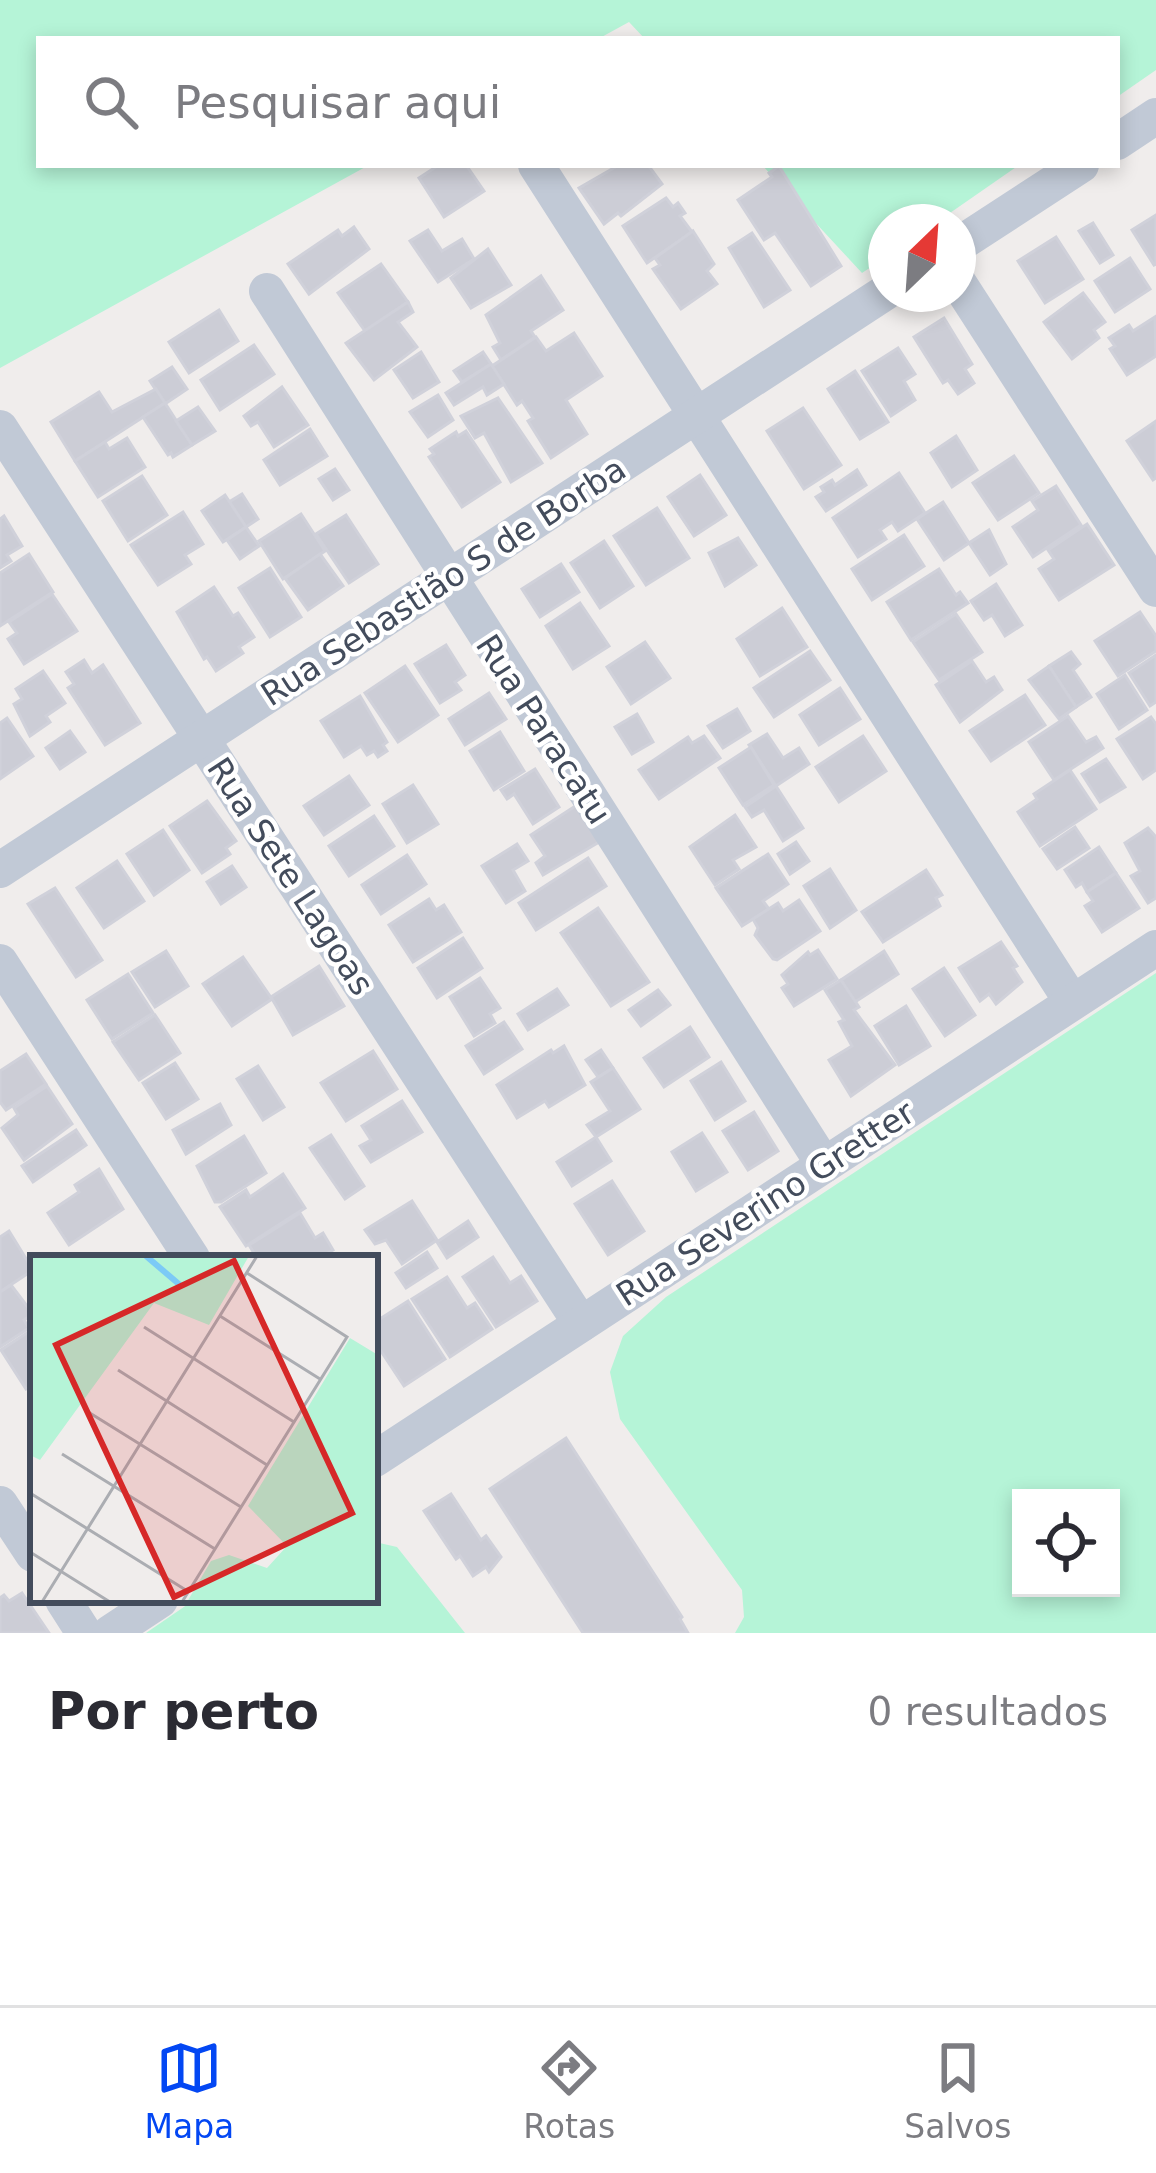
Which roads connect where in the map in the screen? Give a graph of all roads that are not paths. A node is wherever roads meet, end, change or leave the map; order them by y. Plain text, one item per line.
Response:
1 (1156, 116) edge
2 (1120, 140) edge
3 (538, 168) edge
4 (1076, 168) edge
5 (976, 233) edge
6 (268, 291) dead end
7 (868, 304) edge
8 (976, 310) edge
9 (697, 416) junction
10 (0, 428) edge
11 (448, 579) junction
12 (1156, 589) edge
13 (202, 739) junction
14 (0, 871) edge
15 (1156, 948) edge
16 (0, 962) edge
17 (1072, 1002) junction
18 (824, 1165) junction
19 (191, 1255) edge
20 (581, 1324) junction
21 (378, 1457) edge
22 (0, 1504) edge
23 (30, 1549) edge
24 (65, 1603) edge
25 (155, 1603) edge
26 (84, 1633) edge
27 (110, 1633) edge

1 - 2 street
3 - 9 street
4 - 5 street
6 - 11 street, Rua Paracatu
7 - 9 street, Rua Sebastião S de Borba
8 - 12 street
9 - 11 street, Rua Sebastião S de Borba
9 - 17 street
10 - 13 street, Rua Sete Lagoas
11 - 13 street, Rua Sebastião S de Borba
11 - 18 street, Rua Paracatu
13 - 14 street, Rua Sebastião S de Borba
13 - 20 street, Rua Sete Lagoas
15 - 17 street, Rua Severino Gretter
16 - 19 street
17 - 18 street, Rua Severino Gretter
18 - 20 street, Rua Severino Gretter
20 - 21 street, Rua Severino Gretter
22 - 23 street
24 - 26 street
25 - 27 street

